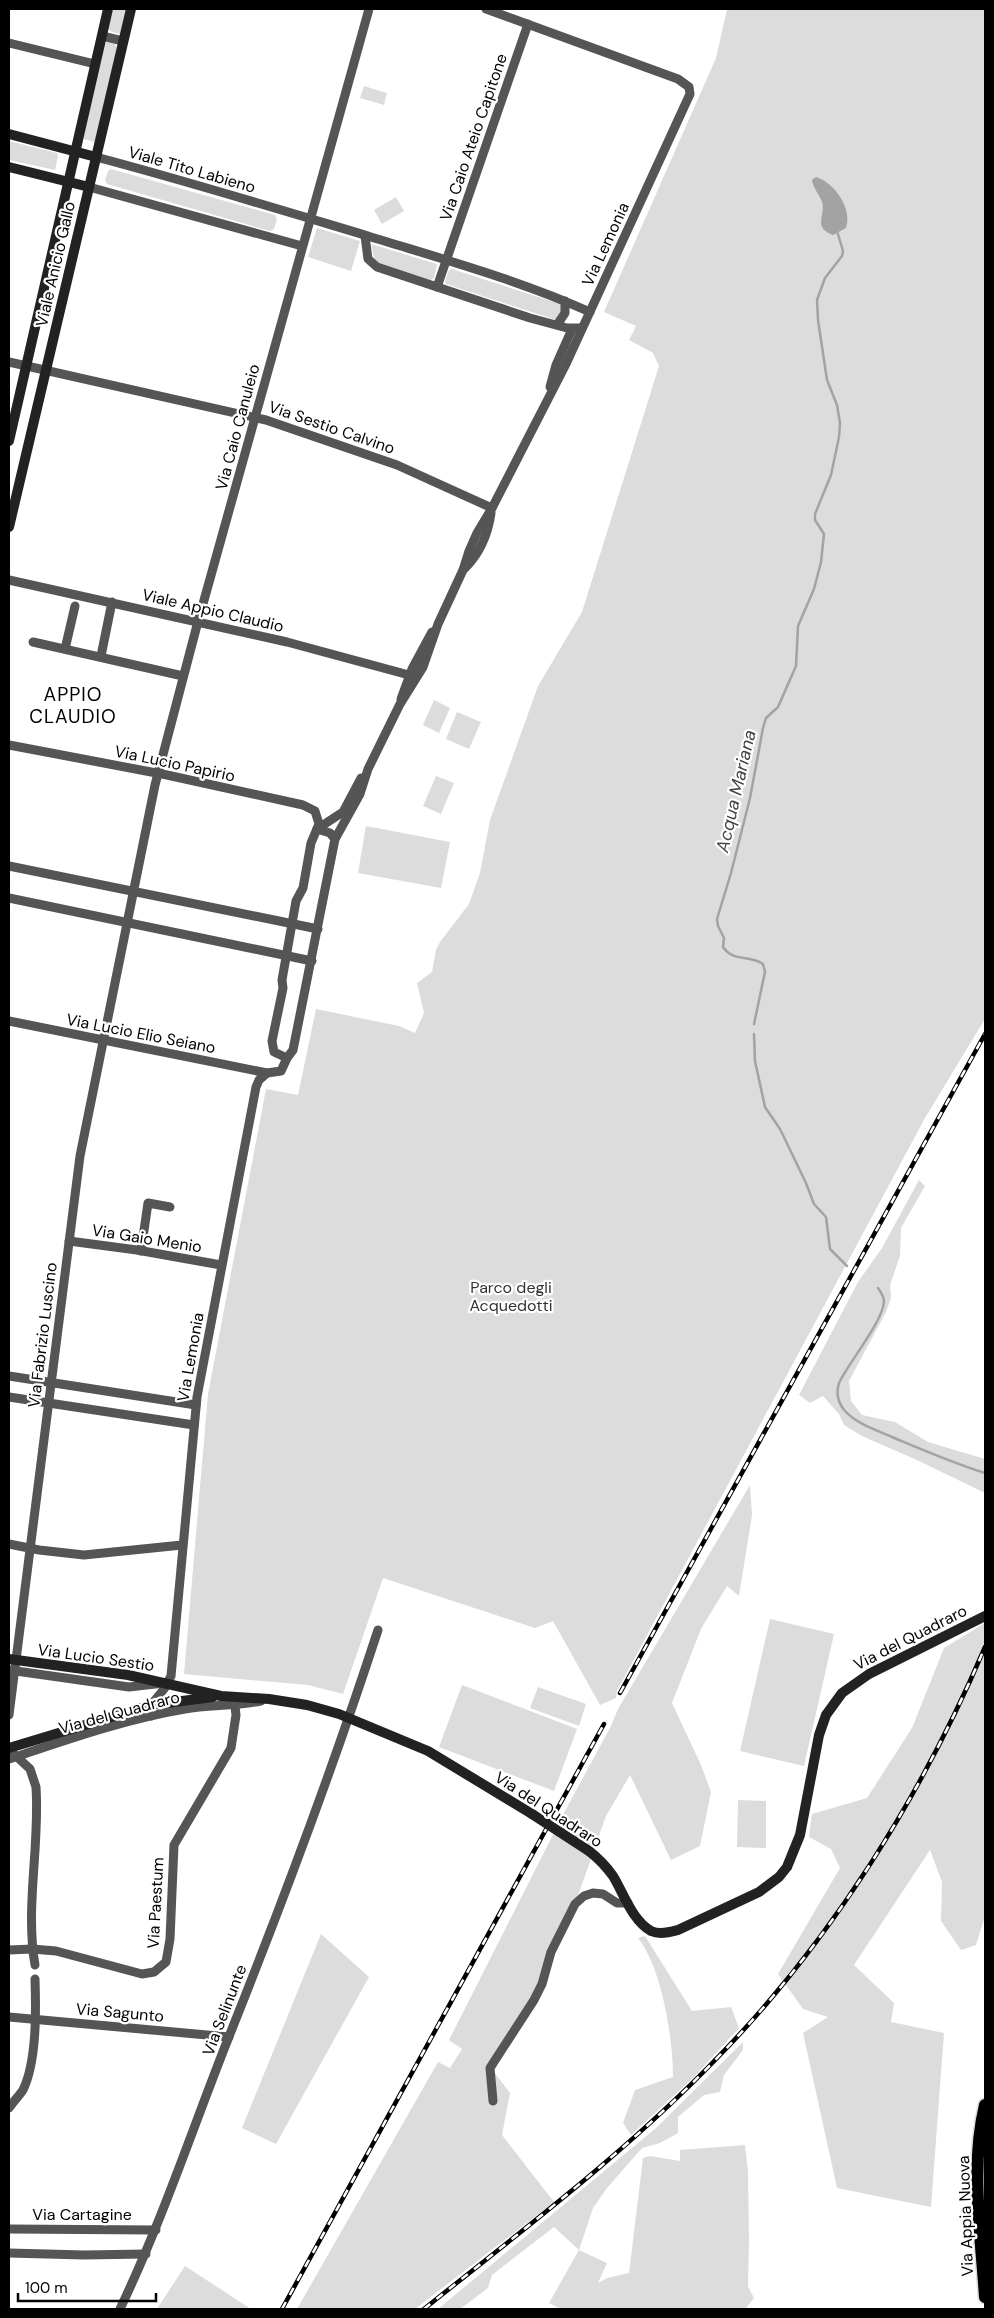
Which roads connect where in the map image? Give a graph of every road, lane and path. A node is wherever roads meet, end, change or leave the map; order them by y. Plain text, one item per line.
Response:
1 (108, 9) edge
2 (131, 9) edge
3 (369, 9) edge
4 (486, 9) edge
5 (528, 24) junction
6 (102, 36) junction
7 (123, 41) junction
8 (9, 43) edge
9 (95, 64) junction
10 (9, 134) edge
11 (76, 151) junction
12 (96, 157) junction
13 (9, 166) edge
14 (69, 182) junction
15 (89, 187) junction
16 (309, 218) junction
17 (365, 236) junction
18 (302, 246) junction
19 (446, 260) junction
20 (437, 287) junction
21 (565, 301) junction
22 (590, 312) junction
23 (558, 325) junction
24 (572, 328) junction
25 (582, 328) junction
26 (9, 362) edge
27 (26, 366) junction
28 (46, 369) junction
29 (548, 397) junction
30 (256, 417) junction
31 (12, 418) edge
32 (9, 442) edge
33 (492, 508) junction
34 (9, 527) edge
35 (9, 580) edge
36 (112, 602) junction
37 (75, 606) dead end
38 (198, 621) junction
39 (33, 642) dead end
40 (65, 649) junction
41 (101, 656) junction
42 (419, 665) junction
43 (409, 675) junction
44 (184, 676) junction
45 (400, 704) junction
46 (9, 745) edge
47 (368, 769) junction
48 (158, 774) junction
49 (316, 829) junction
50 (335, 839) junction
51 (9, 866) edge
52 (134, 893) junction
53 (9, 898) edge
54 (128, 922) junction
55 (292, 924) junction
56 (318, 929) junction
57 (287, 955) junction
58 (312, 961) junction
59 (9, 1021) edge
60 (104, 1041) junction
61 (287, 1058) junction
62 (267, 1073) junction
63 (170, 1207) dead end
64 (69, 1241) junction
65 (141, 1251) junction
66 (221, 1265) junction
67 (9, 1376) edge
68 (52, 1383) junction
69 (9, 1397) edge
70 (49, 1404) junction
71 (196, 1405) junction
72 (194, 1425) junction
73 (9, 1544) edge
74 (182, 1545) junction
75 (30, 1549) junction
76 (985, 1616) edge
77 (378, 1630) dead end
78 (30, 1662) junction
79 (12, 1665) edge
80 (37, 1674) junction
81 (168, 1683) junction
82 (221, 1696) junction
83 (235, 1702) junction
84 (151, 1705) junction
85 (9, 1715) edge
86 (151, 1716) junction
87 (349, 1719) junction
88 (10, 1751) edge
89 (628, 1904) junction
90 (32, 1949) junction
91 (9, 1950) edge
92 (35, 1965) dead end
93 (35, 1979) dead end
94 (9, 2017) edge
95 (36, 2020) junction
96 (229, 2037) junction
97 (493, 2101) dead end
98 (985, 2105) edge
99 (9, 2108) edge
100 (9, 2229) edge
101 (156, 2230) junction
102 (9, 2253) edge
103 (146, 2254) junction
104 (985, 2297) edge
105 (120, 2309) edge

1 - 6 main road, Viale Anicio Gallo
2 - 7 main road, Viale Anicio Gallo
3 - 16 street, Via Caio Canuleio
4 - 5 street
5 - 19 street, Via Caio Ateio Capitone
5 - 22 street, Via Lemonia
6 - 7 street
6 - 9 main road, Viale Anicio Gallo
7 - 12 main road, Viale Anicio Gallo
8 - 9 street
9 - 11 main road, Viale Anicio Gallo
10 - 11 main road, Viale Tito Labieno
11 - 12 main road, Viale Tito Labieno
11 - 14 main road, Viale Anicio Gallo
12 - 15 main road, Viale Anicio Gallo
12 - 16 street, Viale Tito Labieno
13 - 14 main road
14 - 15 main road
14 - 27 main road, Viale Anicio Gallo
15 - 18 street
15 - 28 main road, Viale Anicio Gallo
16 - 17 street, Viale Tito Labieno
16 - 18 street, Via Caio Canuleio
17 - 19 street, Viale Tito Labieno
17 - 20 street
18 - 30 street, Via Caio Canuleio
19 - 20 street
19 - 21 street, Viale Tito Labieno
20 - 23 street
21 - 22 street, Viale Tito Labieno
21 - 23 street
22 - 25 street, Via Lemonia
23 - 24 street
24 - 25 street
24 - 29 street, Via Lemonia
25 - 29 street, Via Lemonia
26 - 27 street, Via Sestio Calvino
27 - 28 street, Via Sestio Calvino
27 - 31 main road, Viale Anicio Gallo
28 - 30 street, Via Sestio Calvino
28 - 34 main road, Viale Anicio Gallo
29 - 33 street, Via Lemonia
30 - 33 street, Via Sestio Calvino
30 - 38 street, Via Caio Canuleio
31 - 32 main road, Viale Anicio Gallo
33 - 42 street, Via Lemonia
35 - 36 street, Viale Appio Claudio
36 - 38 street, Viale Appio Claudio
36 - 41 street
37 - 40 street
38 - 43 street, Viale Appio Claudio
38 - 44 street, Via Caio Canuleio
39 - 40 street
40 - 41 street
41 - 44 street
42 - 43 street, Via Lemonia
42 - 45 street, Via Lemonia
43 - 45 street, Via Lemonia
44 - 48 street, Via Caio Canuleio
45 - 47 street, Via Lemonia
46 - 48 street, Via Lucio Papirio
47 - 49 street, Via Lemonia
47 - 50 street, Via Lemonia
48 - 49 street, Via Lucio Papirio
48 - 52 street, Via Caio Canuleio
49 - 50 street
49 - 55 street
50 - 56 street, Via Lemonia
51 - 52 street
52 - 54 street, Via Caio Canuleio
52 - 55 street
53 - 54 street
54 - 57 street
54 - 60 street, Via Fabrizio Luscino
55 - 56 street
55 - 57 street
56 - 58 street, Via Lemonia
57 - 58 street
57 - 61 street
58 - 61 street, Via Lemonia
59 - 60 street, Via Lucio Elio Seiano
60 - 62 street, Via Lucio Elio Seiano
60 - 64 street, Via Fabrizio Luscino
61 - 62 street, Via Lemonia
62 - 66 street, Via Lemonia
63 - 65 street
64 - 65 street, Via Gaio Menio
64 - 68 street, Via Fabrizio Luscino
65 - 66 street, Via Gaio Menio
66 - 71 street, Via Lemonia
67 - 68 street
68 - 70 street, Via Fabrizio Luscino
68 - 71 street
69 - 70 street
70 - 72 street
70 - 75 street, Via Fabrizio Luscino
71 - 72 street, Via Lemonia
72 - 74 street, Via Lemonia
73 - 75 street
74 - 75 street
74 - 81 street, Via Lemonia
75 - 79 street, Via Fabrizio Luscino
76 - 89 main road, Via del Quadraro
77 - 87 street, Via Selinunte
78 - 79 main road, Via Lucio Sestio
78 - 80 street
78 - 81 main road, Via Lucio Sestio
79 - 80 street, Via Lucio Sestio
79 - 85 street, Via Fabrizio Luscino
80 - 81 street, Via Lucio Sestio
81 - 82 main road, Via del Quadraro
81 - 84 street, Via del Quadraro
82 - 83 main road, Via del Quadraro
82 - 84 main road, Via del Quadraro
83 - 86 street, Via del Quadraro
83 - 87 main road, Via del Quadraro
83 - 90 street, Via Paestum
84 - 86 street
84 - 88 main road, Via del Quadraro
86 - 88 street, Via del Quadraro
87 - 89 main road, Via del Quadraro, bridge
87 - 96 street, Via Selinunte
88 - 90 street
89 - 97 street
90 - 91 street, Via Paestum
90 - 92 street
93 - 95 street
94 - 95 street, Via Sagunto
95 - 96 street, Via Sagunto
95 - 99 street
96 - 101 street, Via Selinunte
98 - 104 main road, Via Appia Nuova
100 - 101 street, Via Cartagine
101 - 103 street, Via Selinunte
102 - 103 street
103 - 105 street, Via Selinunte

